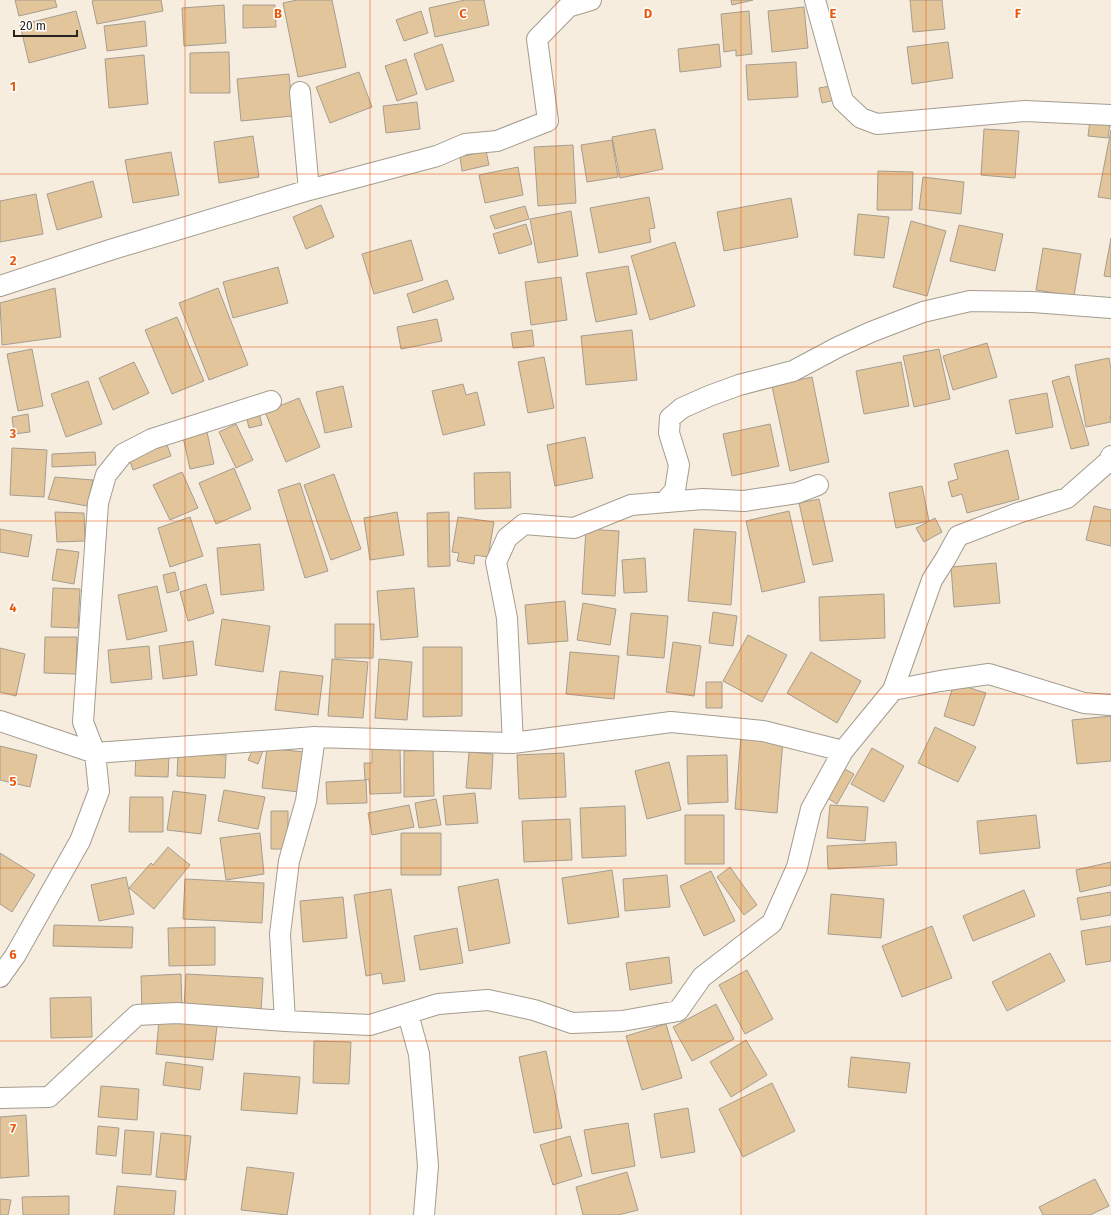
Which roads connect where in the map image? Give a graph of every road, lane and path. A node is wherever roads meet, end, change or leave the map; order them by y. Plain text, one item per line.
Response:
1 (591, 0) edge
2 (815, 0) edge
3 (300, 92) dead end
4 (1111, 115) edge
5 (309, 190) junction
6 (0, 286) edge
7 (1111, 308) edge
8 (271, 401) dead end
9 (1111, 456) edge
10 (818, 485) dead end
11 (665, 502) junction
12 (893, 690) junction
13 (1111, 705) edge
14 (0, 721) edge
15 (315, 737) junction
16 (513, 743) junction
17 (843, 750) junction
18 (95, 753) junction
19 (0, 976) edge
20 (408, 1014) junction
21 (286, 1021) junction
22 (0, 1098) edge
23 (424, 1215) edge

1 - 5 street
2 - 4 street
3 - 5 street
5 - 6 street
7 - 11 street
8 - 18 street
9 - 12 street
10 - 11 street
11 - 16 street
12 - 13 street
12 - 17 street
14 - 18 street
15 - 16 street
15 - 18 street
15 - 21 street
16 - 17 street
17 - 20 street
18 - 19 street
20 - 21 street
20 - 23 street
21 - 22 street

